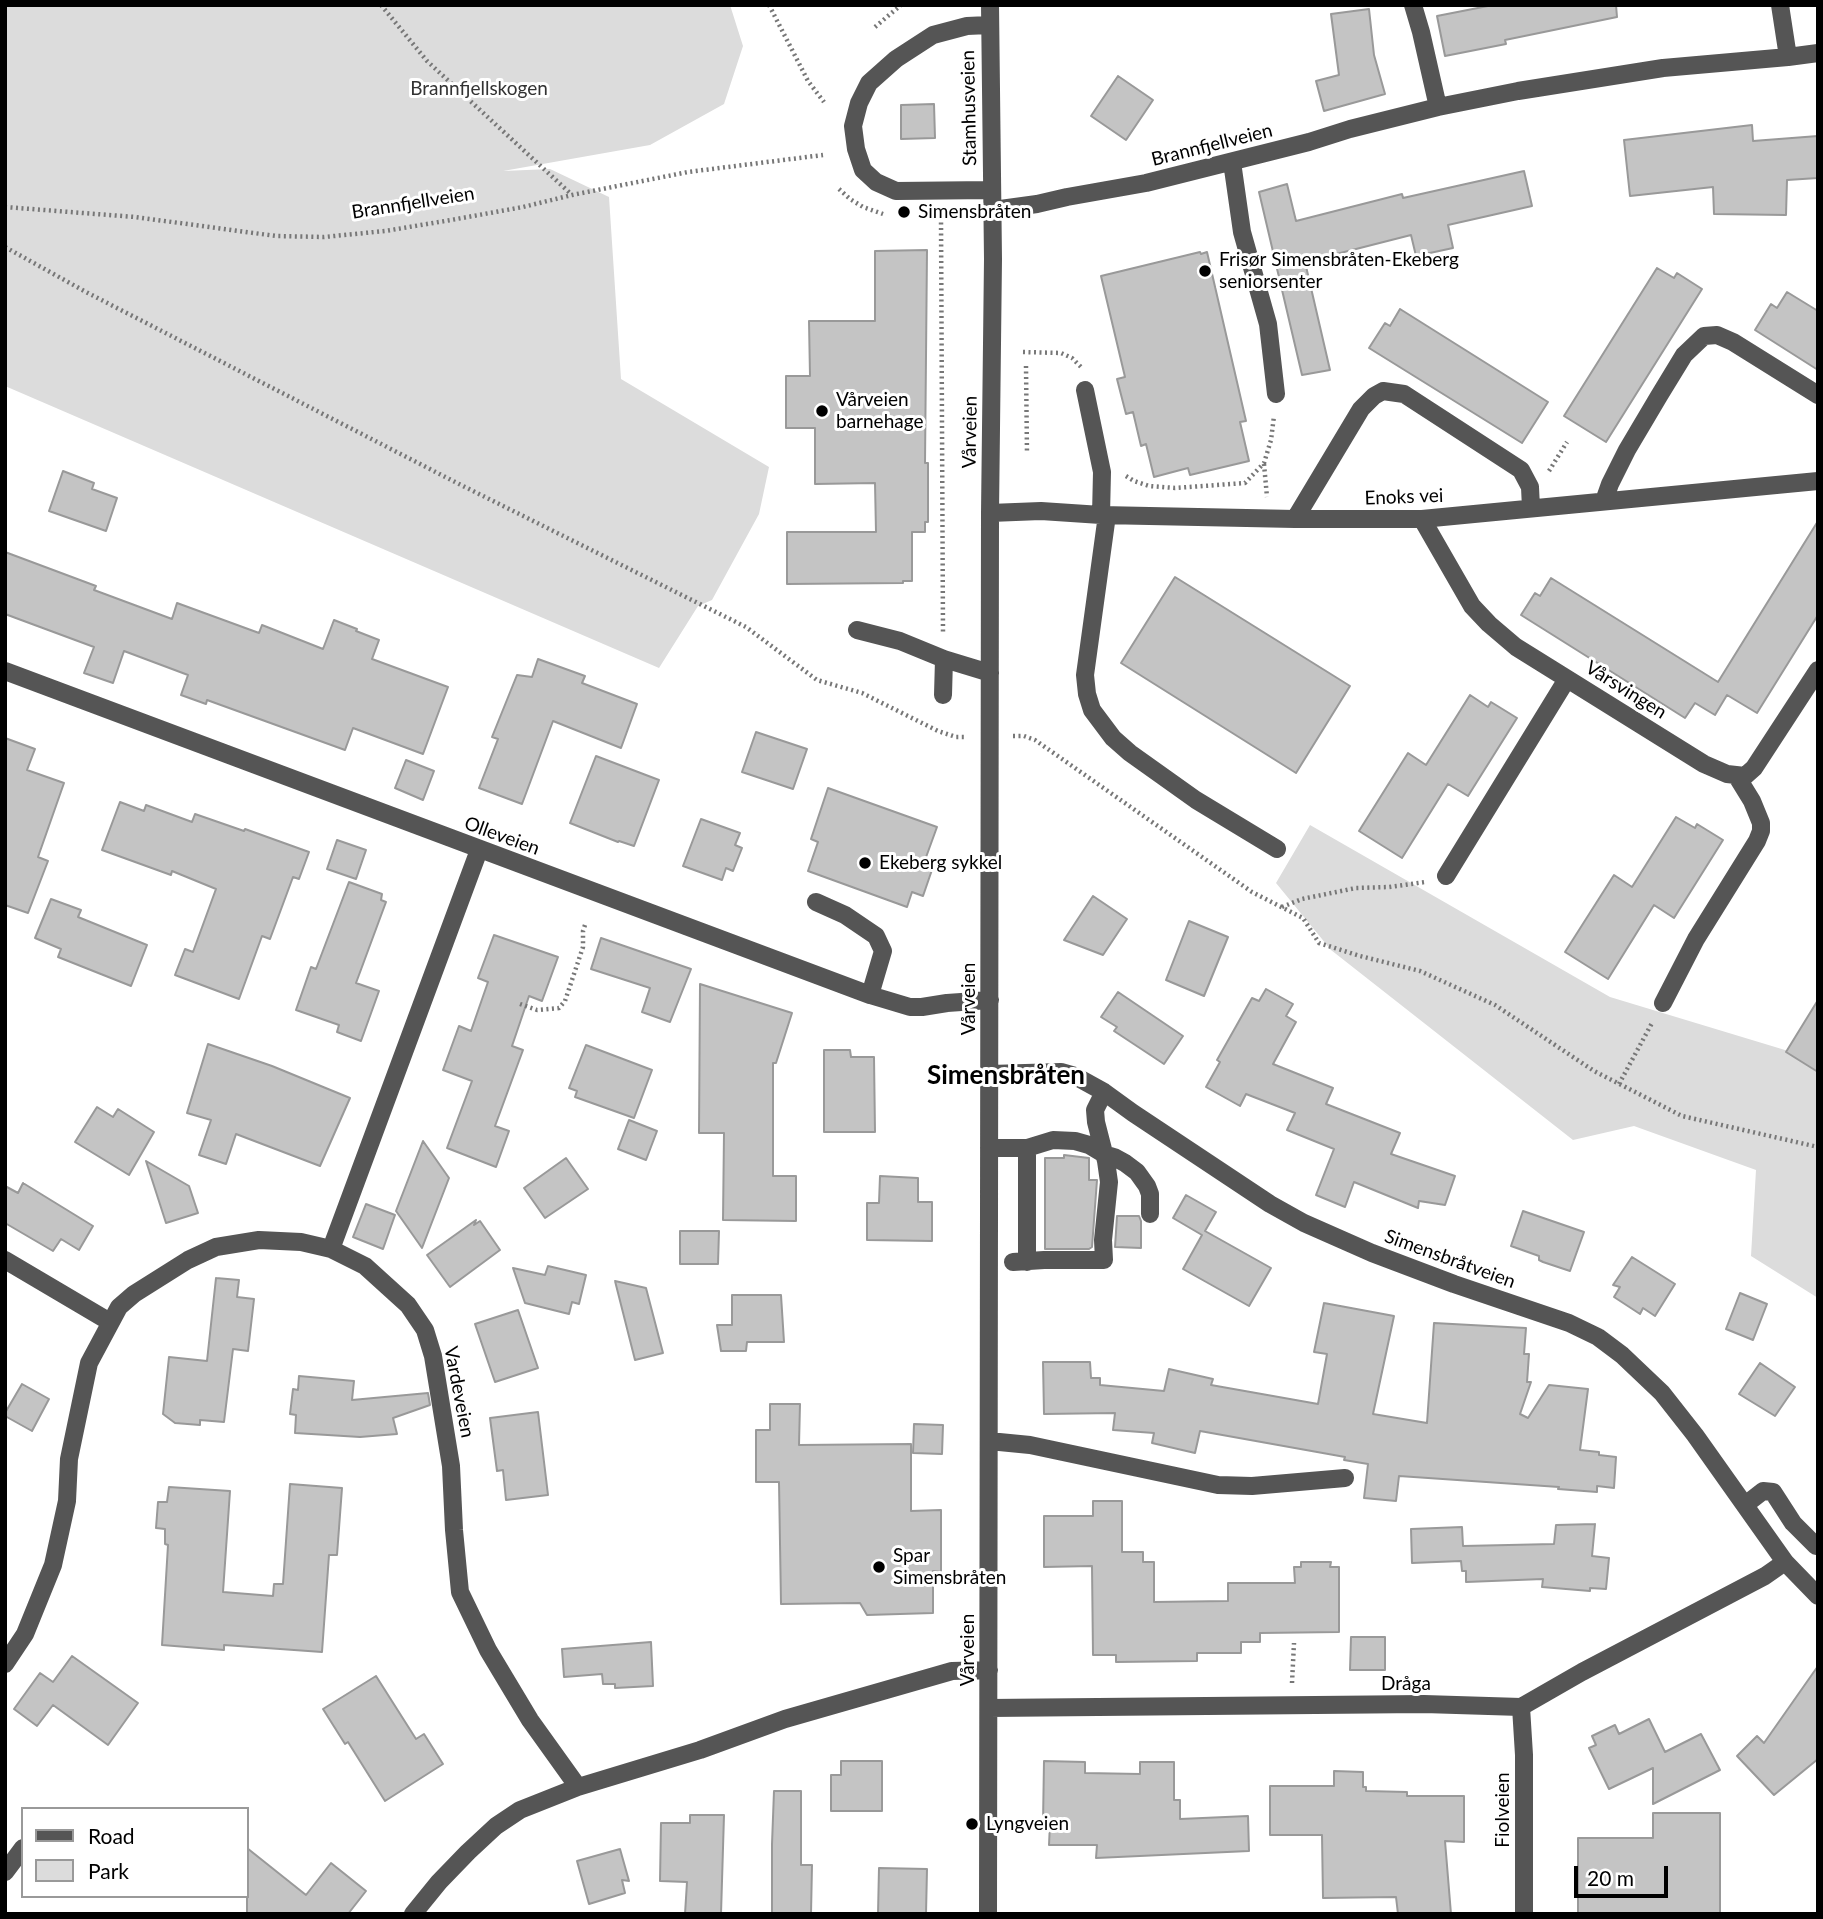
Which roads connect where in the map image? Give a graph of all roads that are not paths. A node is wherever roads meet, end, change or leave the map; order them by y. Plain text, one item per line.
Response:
1 (990, 5) edge
2 (1413, 5) edge
3 (1780, 5) edge
4 (989, 25) junction
5 (1818, 52) edge
6 (1788, 57) junction
7 (1438, 107) junction
8 (1232, 162) junction
9 (991, 190) junction
10 (993, 210) junction
11 (1085, 390) road end
12 (1276, 394) road end
13 (1818, 395) edge
14 (1818, 481) edge
15 (1604, 501) junction
16 (1531, 508) junction
17 (990, 513) junction
18 (1104, 515) junction
19 (1295, 519) junction
20 (1422, 519) junction
21 (857, 630) dead end
22 (944, 659) junction
23 (1818, 670) edge
24 (5, 671) edge
25 (990, 673) junction
26 (1567, 679) junction
27 (943, 695) dead end
28 (1736, 775) junction
29 (1276, 849) dead end
30 (479, 850) junction
31 (1446, 876) road end
32 (816, 902) dead end
33 (870, 995) junction
34 (990, 1000) junction
35 (1662, 1003) road end
36 (990, 1074) junction
37 (1104, 1092) junction
38 (989, 1148) junction
39 (1027, 1148) junction
40 (1104, 1154) junction
41 (1150, 1214) dead end
42 (331, 1249) junction
43 (5, 1260) edge
44 (110, 1322) junction
45 (989, 1441) junction
46 (1345, 1478) dead end
47 (1745, 1505) junction
48 (1816, 1546) dead end
49 (1785, 1562) junction
50 (1818, 1596) edge
51 (5, 1664) edge
52 (989, 1670) junction
53 (1521, 1707) junction
54 (989, 1708) junction
55 (578, 1787) junction
56 (21, 1851) edge
57 (5, 1872) edge
58 (413, 1914) edge
59 (988, 1914) edge
60 (1524, 1914) edge

1 - 4 street, Stamhusveien
2 - 7 street
3 - 6 street
4 - 9 street, Stamhusveien
4 - 9 street
5 - 6 street, Brannfjellveien
6 - 7 street, Brannfjellveien
7 - 8 street, Brannfjellveien
8 - 10 street, Brannfjellveien
8 - 12 street
9 - 10 street, Stamhusveien
10 - 17 street, Vårveien
11 - 18 street
13 - 15 street
14 - 15 street, Enoks vei
15 - 16 street, Enoks vei
16 - 19 street
16 - 20 street, Enoks vei
17 - 18 street, Enoks vei
17 - 25 street, Vårveien
18 - 19 street, Enoks vei
18 - 29 street
19 - 20 street, Enoks vei
20 - 26 street, Vårsvingen
21 - 22 street
22 - 25 street
22 - 27 street
23 - 28 street
24 - 30 street, Olleveien
25 - 34 street, Vårveien
26 - 28 street, Vårsvingen
26 - 31 street
28 - 35 street
30 - 33 street, Olleveien
30 - 42 street
32 - 33 street
33 - 34 street, Olleveien
34 - 36 street, Vårveien
36 - 37 street, Simensbråtveien
36 - 38 street, Vårveien
37 - 40 street
37 - 47 street, Simensbråtveien
38 - 39 street
38 - 45 street, Vårveien
39 - 40 street
39 - 40 street
40 - 41 street
42 - 44 street, Vardeveien
42 - 55 street, Vardeveien
43 - 44 street
44 - 51 street, Vardeveien
45 - 46 street
45 - 52 street, Vårveien
47 - 48 street
47 - 49 street, Simensbråtveien
49 - 50 street, Simensbråtveien
49 - 53 street
52 - 54 street, Vårveien
52 - 55 street
53 - 54 street, Dråga
53 - 60 street, Fiolveien
54 - 59 street, Vårveien
55 - 58 street
56 - 57 street

